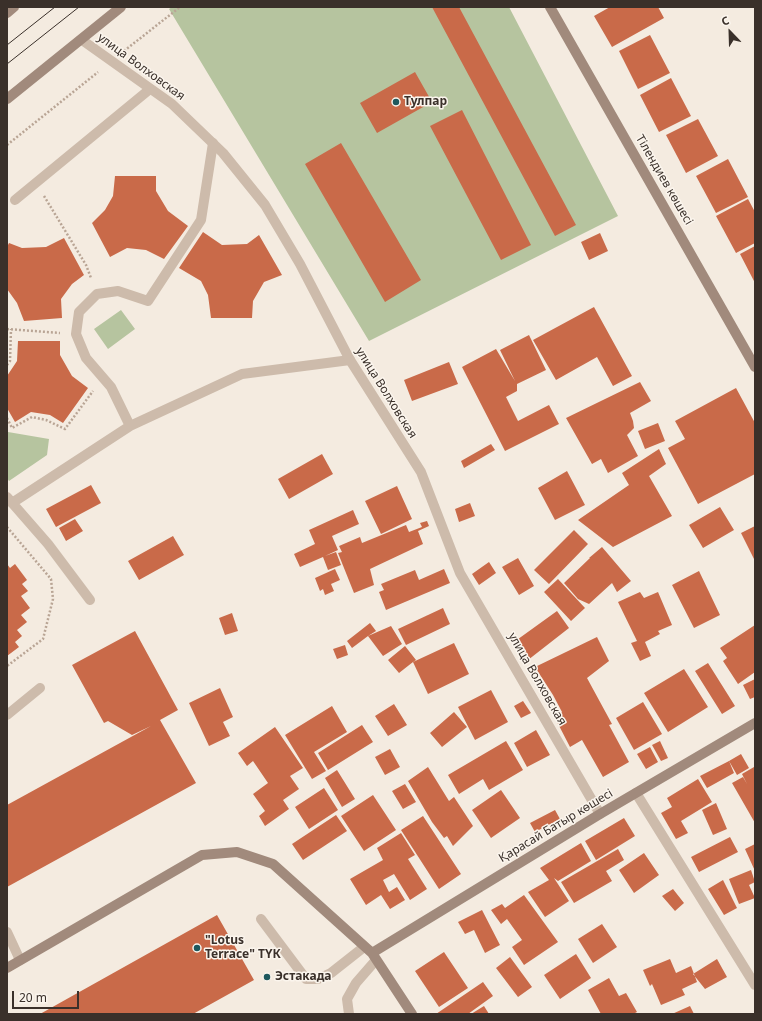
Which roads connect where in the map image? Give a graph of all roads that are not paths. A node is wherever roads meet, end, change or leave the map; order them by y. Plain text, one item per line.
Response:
1 (14, 7) edge
2 (121, 7) edge
3 (550, 7) edge
4 (7, 13) edge
5 (82, 40) junction
6 (150, 89) junction
7 (7, 99) edge
8 (213, 143) junction
9 (15, 200) dead end
10 (350, 360) junction
11 (755, 367) edge
12 (130, 426) junction
13 (10, 500) edge
14 (90, 600) dead end
15 (40, 688) dead end
16 (7, 715) edge
17 (755, 723) edge
18 (636, 793) junction
19 (600, 814) junction
20 (261, 919) dead end
21 (7, 932) edge
22 (371, 953) junction
23 (20, 960) junction
24 (7, 968) edge
25 (755, 985) edge
26 (349, 1014) edge
27 (412, 1014) edge

1 - 4 street
2 - 5 street
3 - 11 street, Тілендиев көшесі
5 - 6 street, улица Волховская
5 - 7 street
6 - 8 street, улица Волховская
6 - 9 street
8 - 10 street, улица Волховская
8 - 12 street
10 - 12 street
10 - 19 street, улица Волховская
12 - 13 street
13 - 14 street
15 - 16 street
17 - 18 street, Қарасай Батыр көшесі
18 - 19 street, Қарасай Батыр көшесі
18 - 25 street
19 - 22 street, Қарасай Батыр көшесі
20 - 22 street
21 - 23 street
22 - 23 street
22 - 26 street
22 - 27 street
23 - 24 street

